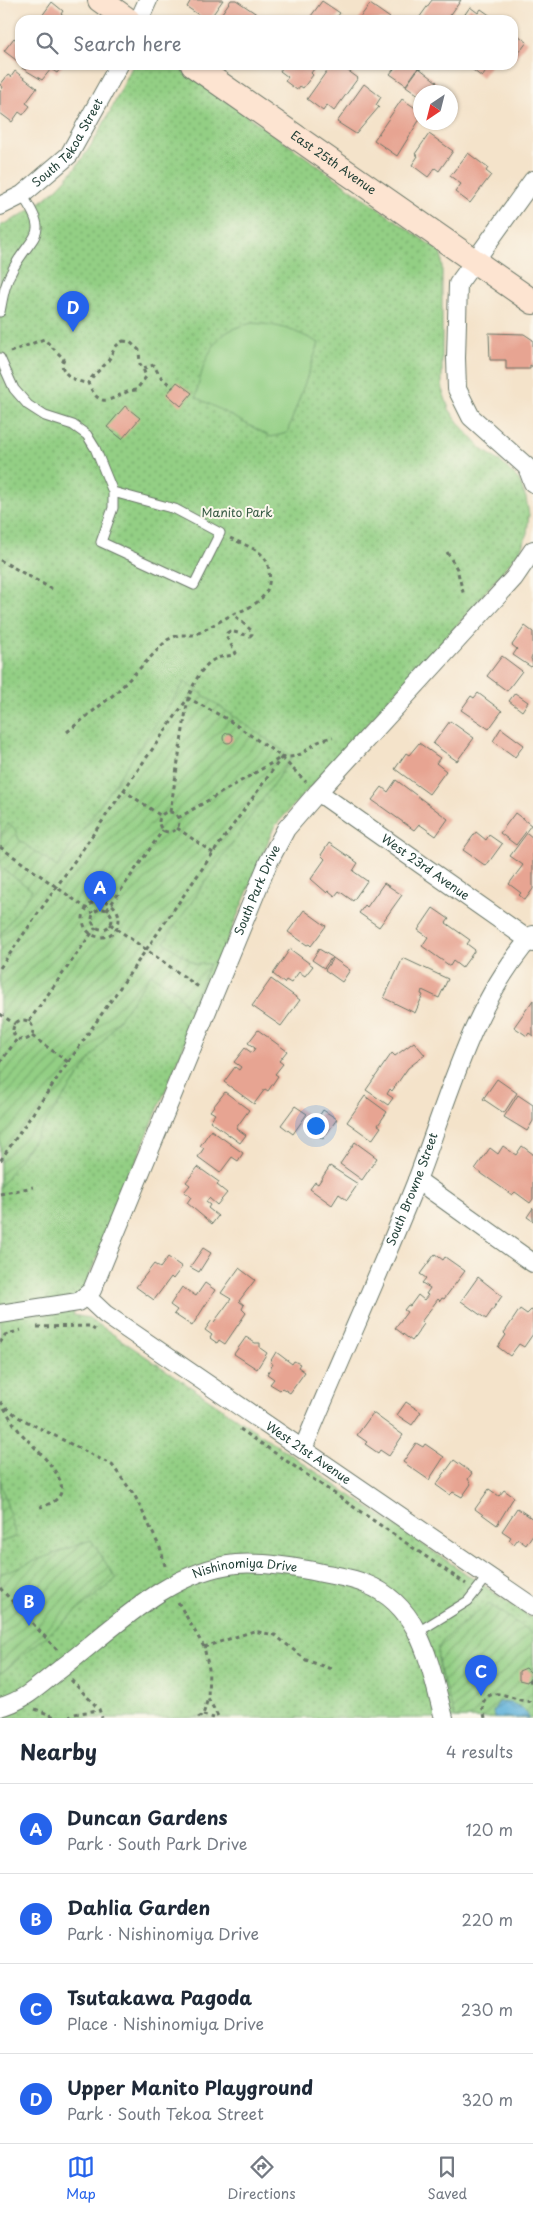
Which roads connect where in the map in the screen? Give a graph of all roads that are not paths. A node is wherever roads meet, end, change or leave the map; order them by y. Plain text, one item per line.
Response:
1 (100, 0) edge
2 (148, 0) edge
3 (121, 15) edge
4 (141, 15) edge
5 (116, 70) edge
6 (200, 70) edge
7 (533, 180) edge
8 (22, 196) junction
9 (0, 206) edge
10 (474, 260) junction
11 (533, 302) edge
12 (0, 312) edge
13 (0, 358) edge
14 (533, 483) edge
15 (113, 492) junction
16 (533, 550) edge
17 (318, 792) junction
18 (532, 940) edge
19 (417, 1180) junction
20 (533, 1263) edge
21 (87, 1297) junction
22 (0, 1314) edge
23 (303, 1449) junction
24 (488, 1576) junction
25 (533, 1607) edge
26 (418, 1632) junction
27 (0, 1707) edge
28 (444, 1718) edge

1 - 3 street
2 - 4 street
5 - 8 street, South Tekoa Street
6 - 10 street, East 25th Avenue
7 - 10 street
8 - 9 street, South Tekoa Street
8 - 12 lane
10 - 11 street, East 25th Avenue
10 - 14 street
13 - 15 lane
15 - 15 lane
16 - 17 street, South Park Drive
17 - 18 street, West 23rd Avenue
17 - 21 street, South Park Drive
18 - 19 street, South Browne Street
19 - 20 street
19 - 23 street, South Browne Street
21 - 22 street
21 - 23 street, West 21st Avenue
23 - 24 street, West 21st Avenue
24 - 25 street, West 21st Avenue
24 - 26 lane
26 - 27 street, Nishinomiya Drive
26 - 28 street, Nishinomiya Drive

